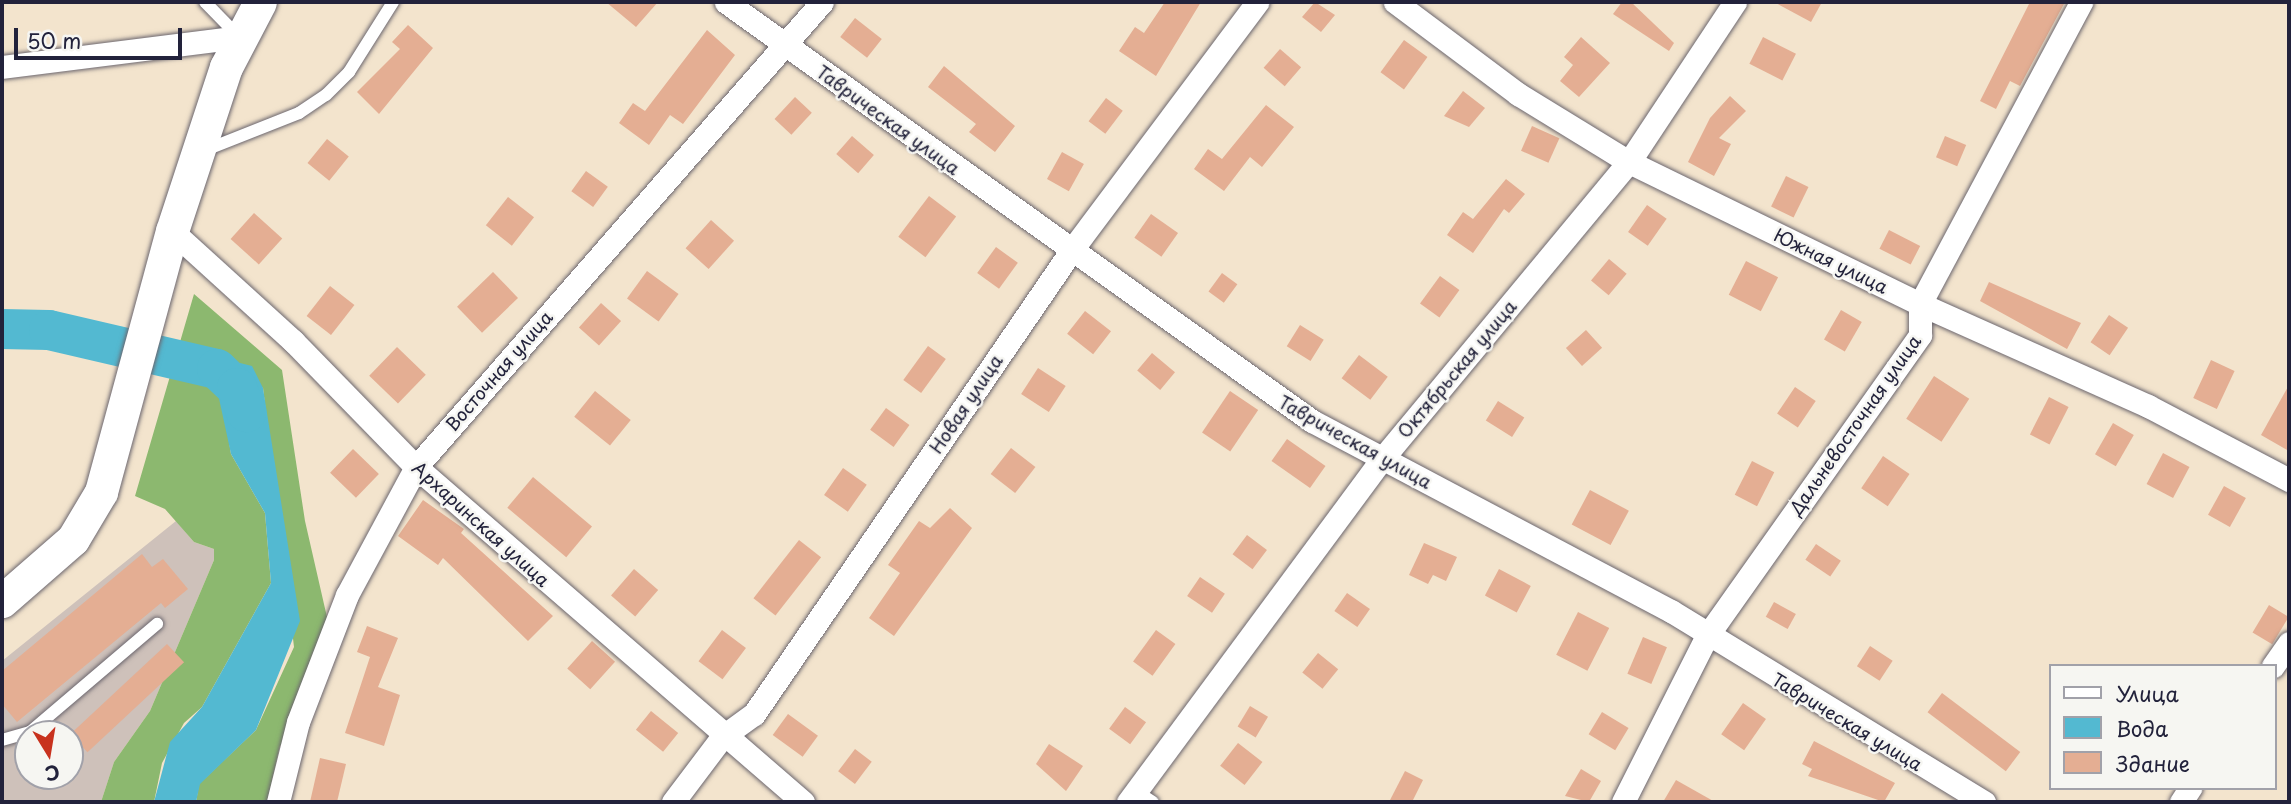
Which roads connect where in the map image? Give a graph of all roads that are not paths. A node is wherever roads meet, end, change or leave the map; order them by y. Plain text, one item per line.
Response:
1 (205, 2) edge
2 (261, 2) edge
3 (393, 2) edge
4 (726, 2) edge
5 (822, 2) edge
6 (1257, 2) edge
7 (1395, 2) edge
8 (1735, 2) edge
9 (2081, 2) edge
10 (239, 37) junction
11 (788, 48) junction
12 (2, 67) edge
13 (198, 153) junction
14 (1629, 162) junction
15 (172, 231) junction
16 (1071, 251) junction
17 (1920, 304) junction
18 (1382, 459) junction
19 (416, 467) junction
20 (2289, 480) edge
21 (2, 601) edge
22 (157, 624) dead end
23 (1707, 636) junction
24 (2289, 643) edge
25 (2274, 664) edge
26 (722, 737) junction
27 (2, 740) edge
28 (1139, 798) edge
29 (278, 802) edge
30 (673, 802) edge
31 (803, 802) edge
32 (1623, 802) edge
33 (1984, 802) edge

1 - 10 lane
2 - 10 main road
3 - 13 lane
4 - 11 street, Таврическая улица
5 - 11 street, Восточная улица
6 - 16 street, Новая улица
7 - 14 street, Южная улица
8 - 14 street, Октябрьская улица
9 - 17 street, Дальневосточная улица
10 - 12 street
10 - 13 main road
11 - 16 street, Таврическая улица
11 - 19 street, Восточная улица
13 - 15 main road
14 - 17 street, Южная улица
14 - 18 street, Октябрьская улица
15 - 19 street, Архаринская улица
15 - 21 main road
16 - 18 street, Таврическая улица
16 - 26 street, Новая улица
17 - 20 street, Южная улица
17 - 23 street, Дальневосточная улица
18 - 23 street, Таврическая улица
18 - 28 street, Октябрьская улица
19 - 26 street, Архаринская улица
19 - 29 street, Восточная улица
22 - 27 lane
23 - 32 street, Дальневосточная улица
23 - 33 street, Таврическая улица
24 - 25 street
26 - 30 street, Новая улица
26 - 31 street, Архаринская улица

